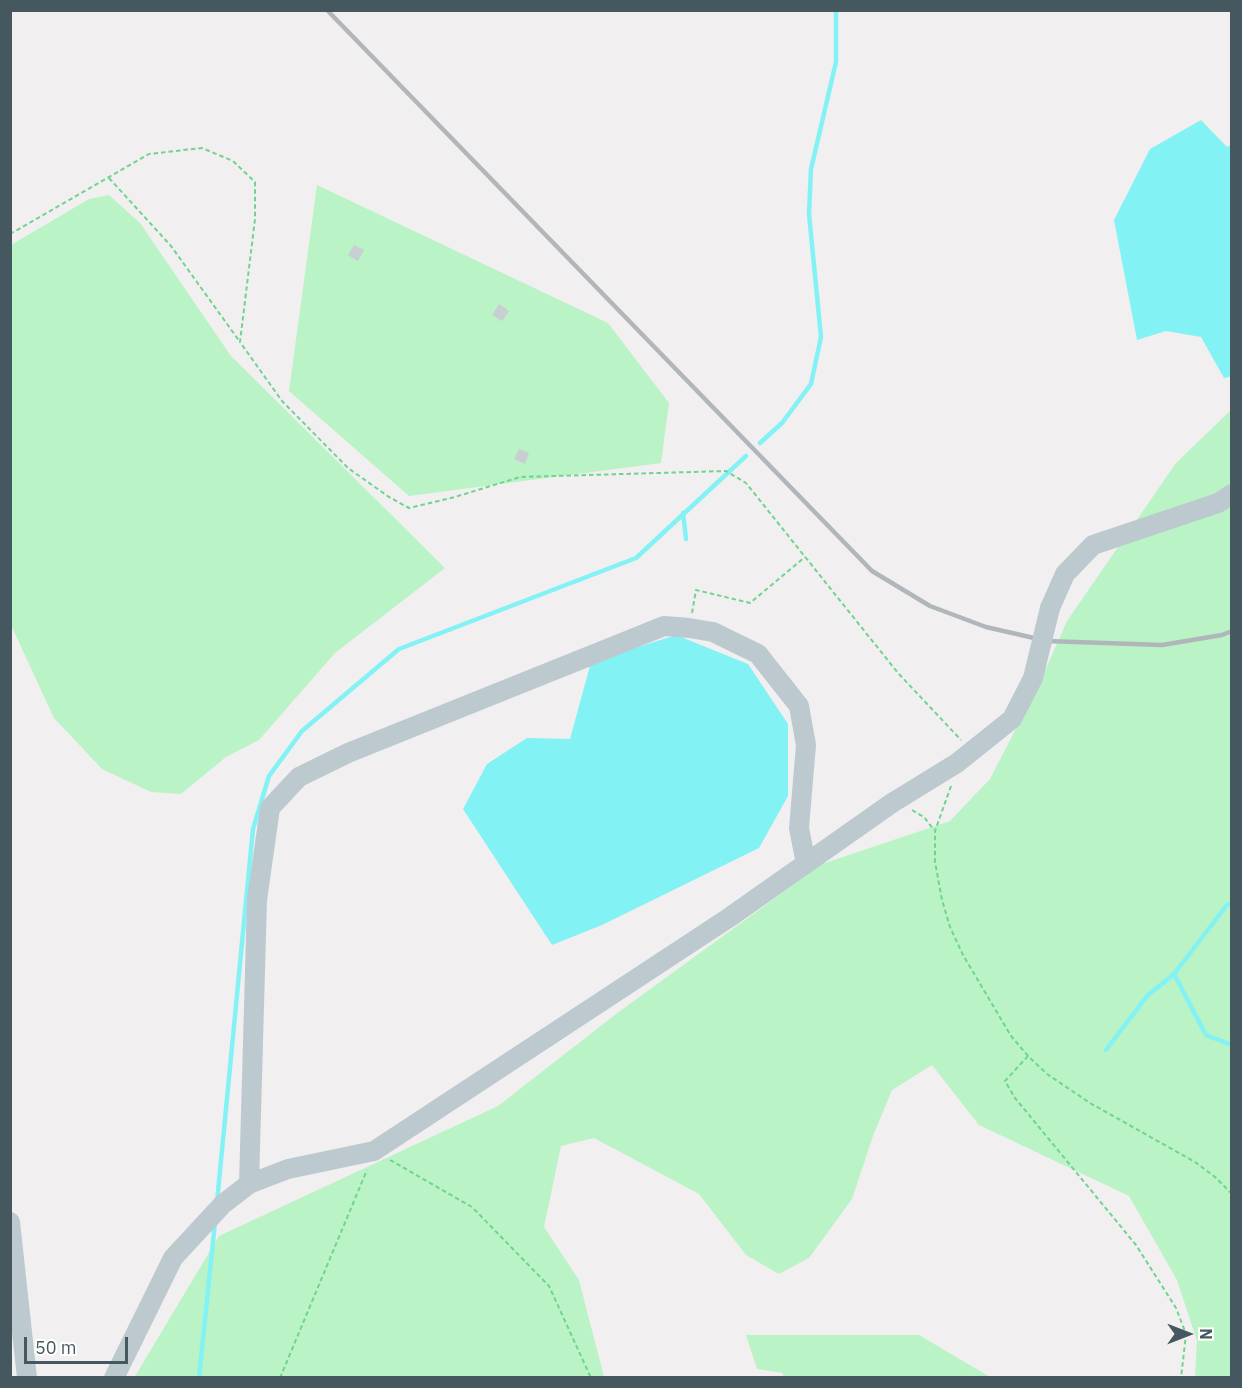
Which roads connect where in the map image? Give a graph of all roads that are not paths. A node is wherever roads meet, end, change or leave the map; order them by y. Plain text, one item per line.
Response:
1 (1232, 494) edge
2 (806, 864) junction
3 (249, 1184) junction
4 (10, 1222) edge
5 (27, 1377) edge
6 (114, 1377) edge

1 - 2 street, bridge
2 - 3 street
2 - 3 street
3 - 6 street
4 - 5 street

